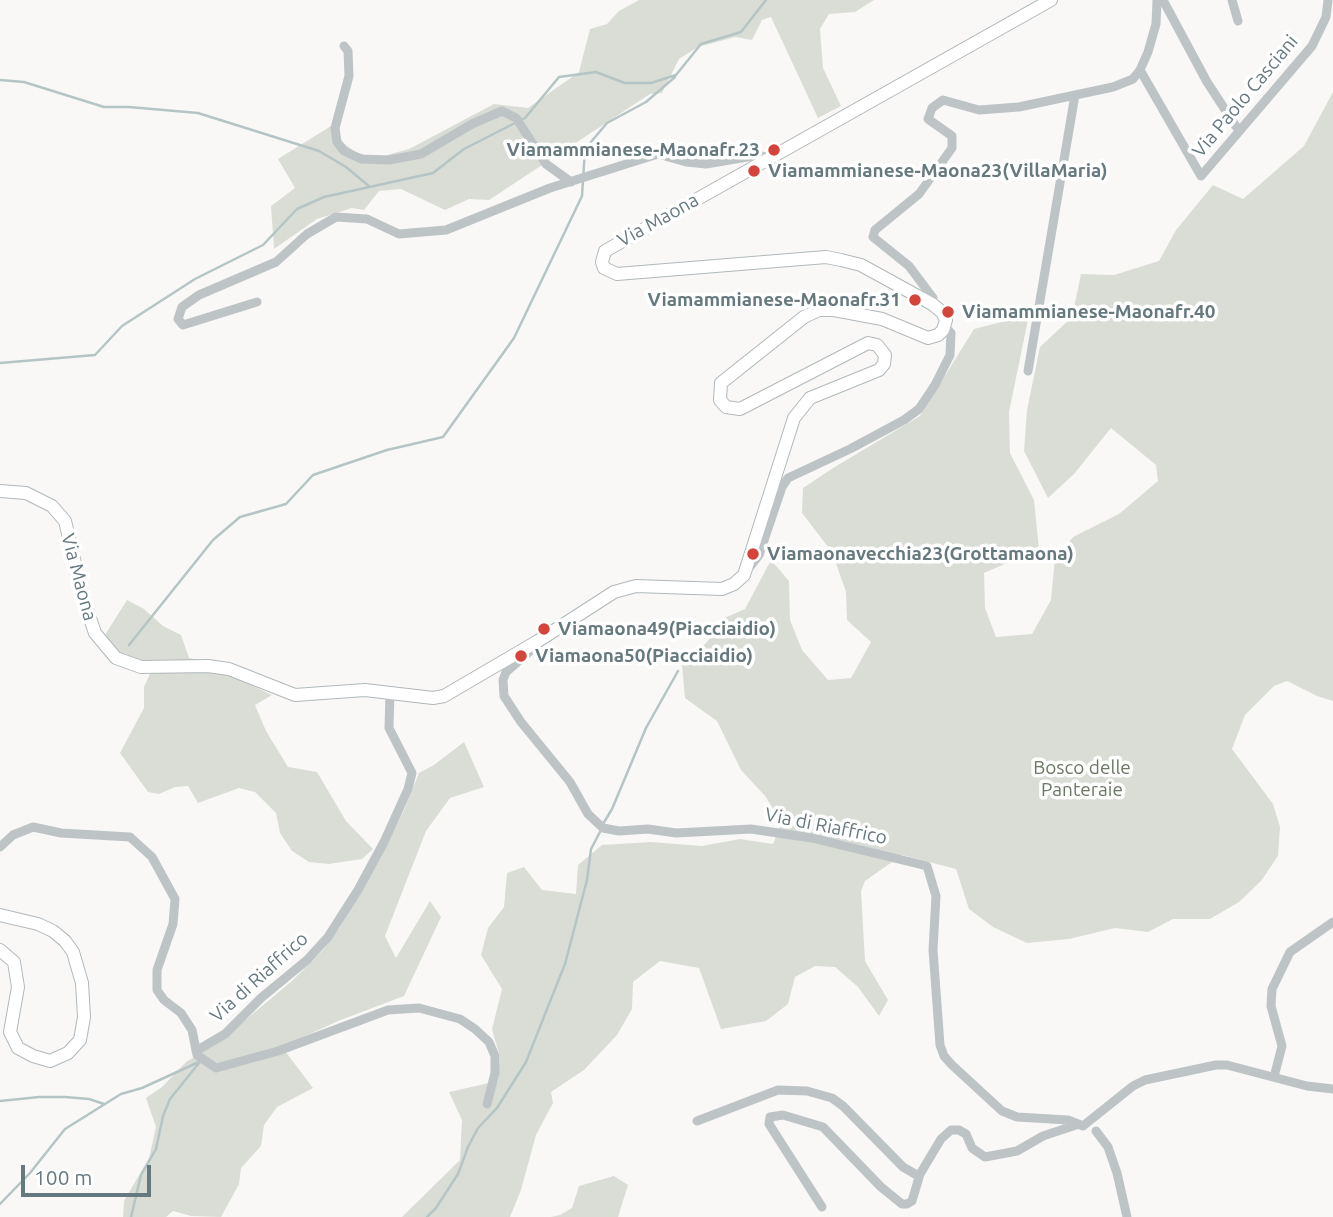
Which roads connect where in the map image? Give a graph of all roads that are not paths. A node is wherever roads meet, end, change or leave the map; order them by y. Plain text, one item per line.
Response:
1 (1051, 0) edge
2 (1157, 0) edge
3 (1163, 0) edge
4 (1232, 0) edge
5 (1328, 0) edge
6 (1238, 20) dead end
7 (344, 46) dead end
8 (1140, 71) junction
9 (1075, 95) junction
10 (1239, 131) junction
11 (767, 158) junction
12 (571, 182) junction
13 (257, 302) dead end
14 (932, 304) junction
15 (945, 327) junction
16 (1028, 371) dead end
17 (0, 491) edge
18 (744, 575) junction
19 (538, 641) junction
20 (390, 692) junction
21 (0, 847) edge
22 (0, 915) edge
23 (1333, 922) edge
24 (0, 950) edge
25 (196, 1051) junction
26 (1274, 1077) junction
27 (1333, 1089) edge
28 (486, 1104) dead end
29 (697, 1121) dead end
30 (1081, 1125) junction
31 (1096, 1131) junction
32 (1107, 1135) dead end
33 (920, 1174) junction
34 (822, 1206) dead end
35 (1127, 1217) edge

1 - 11 main road, Via Maona
2 - 8 street
3 - 10 street
4 - 6 street
5 - 10 street, Via Paolo Casciani
7 - 12 street
8 - 9 street
8 - 10 street, Via Paolo Casciani
9 - 14 street
9 - 16 street
11 - 12 street
11 - 14 main road, Via Maona
12 - 13 street
14 - 15 main road
15 - 18 street
15 - 18 main road
17 - 20 main road, Via Maona
18 - 19 main road, Via Maona
19 - 20 main road, Via Maona
19 - 30 street, Via di Riaffrico
20 - 25 street, Via di Riaffrico
21 - 25 street, Via di Riaffrico
22 - 24 main road
23 - 26 street
25 - 28 street
26 - 27 street
26 - 30 street
29 - 33 street
30 - 31 street
30 - 33 street
31 - 32 street
31 - 35 street
33 - 34 street

